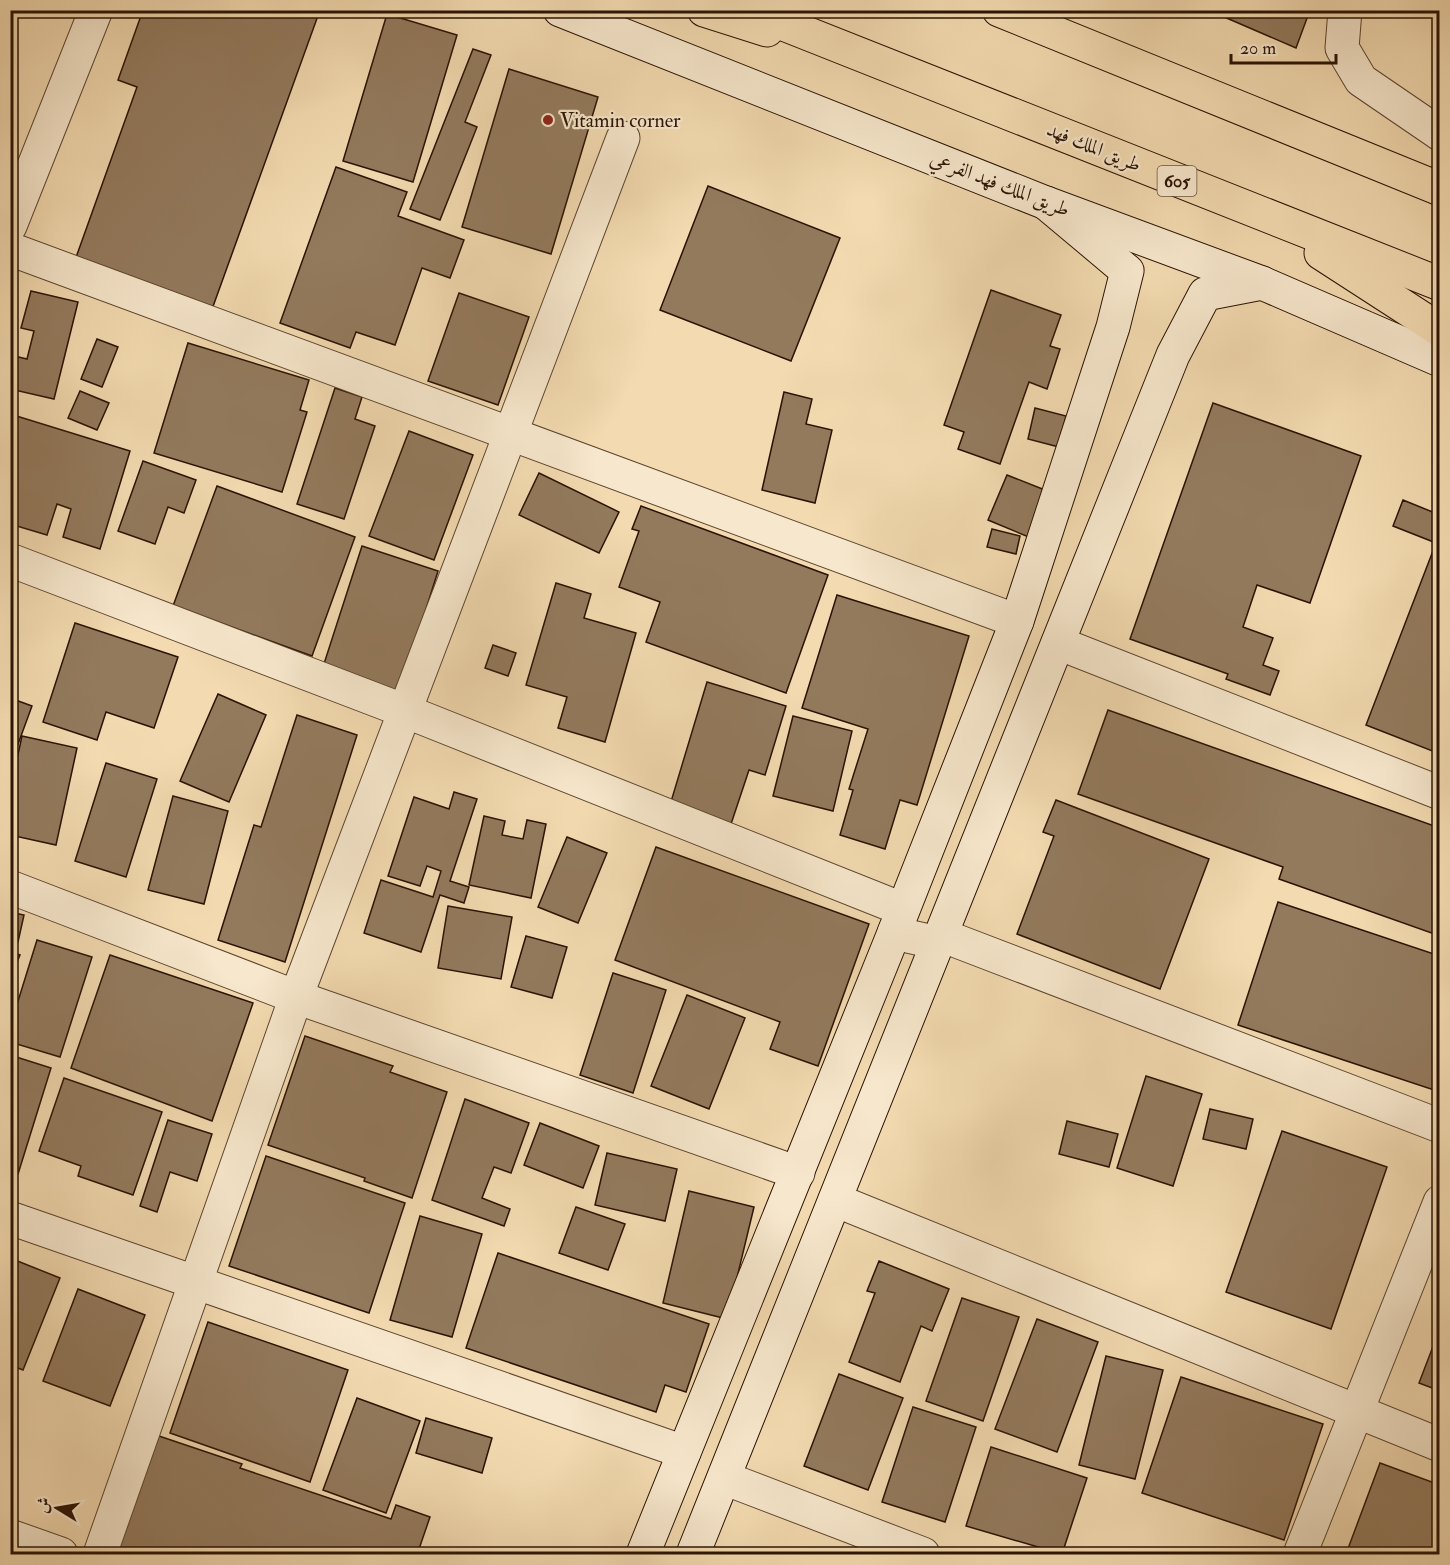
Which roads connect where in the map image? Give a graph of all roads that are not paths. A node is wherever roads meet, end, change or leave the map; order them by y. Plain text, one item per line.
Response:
1 (96, 10) edge
2 (560, 10) edge
3 (704, 10) edge
4 (748, 10) edge
5 (999, 10) edge
6 (1345, 10) edge
7 (915, 77) junction
8 (1440, 134) edge
9 (623, 138) dead end
10 (1440, 189) edge
11 (1046, 203) junction
12 (1259, 213) junction
13 (10, 226) edge
14 (10, 249) edge
15 (1262, 283) junction
16 (1440, 284) edge
17 (1440, 330) edge
18 (1440, 360) edge
19 (510, 435) junction
20 (10, 560) edge
21 (1017, 621) junction
22 (1058, 643) junction
23 (405, 711) junction
24 (1440, 793) edge
25 (10, 887) edge
26 (899, 918) junction
27 (940, 939) junction
28 (296, 997) junction
29 (1440, 1126) edge
30 (798, 1173) junction
31 (835, 1200) junction
32 (1440, 1202) edge
33 (10, 1218) edge
34 (196, 1282) junction
35 (1355, 1413) junction
36 (1440, 1445) edge
37 (684, 1452) junction
38 (724, 1478) junction
39 (10, 1536) edge
40 (61, 1554) edge
41 (100, 1554) edge
42 (643, 1554) edge
43 (693, 1554) edge
44 (923, 1554) edge
45 (1300, 1554) edge

1 - 13 street
2 - 11 street, طريق الملك فهد الفرعي
3 - 7 highway
4 - 7 highway, طريق الملك فهد / 605
5 - 10 highway
6 - 8 street
7 - 12 highway, طريق الملك فهد / 605
9 - 19 street
11 - 15 street, طريق الملك فهد الفرعي
11 - 21 street
12 - 16 highway, طريق الملك فهد / 605
12 - 17 highway
14 - 19 street
15 - 18 street, طريق الملك فهد الفرعي
15 - 22 street
19 - 21 street
19 - 23 street
20 - 23 street
21 - 26 street
22 - 24 street
22 - 27 street
23 - 26 street
23 - 28 street
25 - 28 street
26 - 27 street
26 - 30 street
27 - 29 street
27 - 31 street
28 - 30 street
28 - 34 street
30 - 37 street
31 - 35 street
31 - 38 street
32 - 35 street
33 - 34 street
34 - 37 street
34 - 41 street
35 - 36 street
35 - 45 street
37 - 42 street
38 - 43 street
38 - 44 street
39 - 40 street

